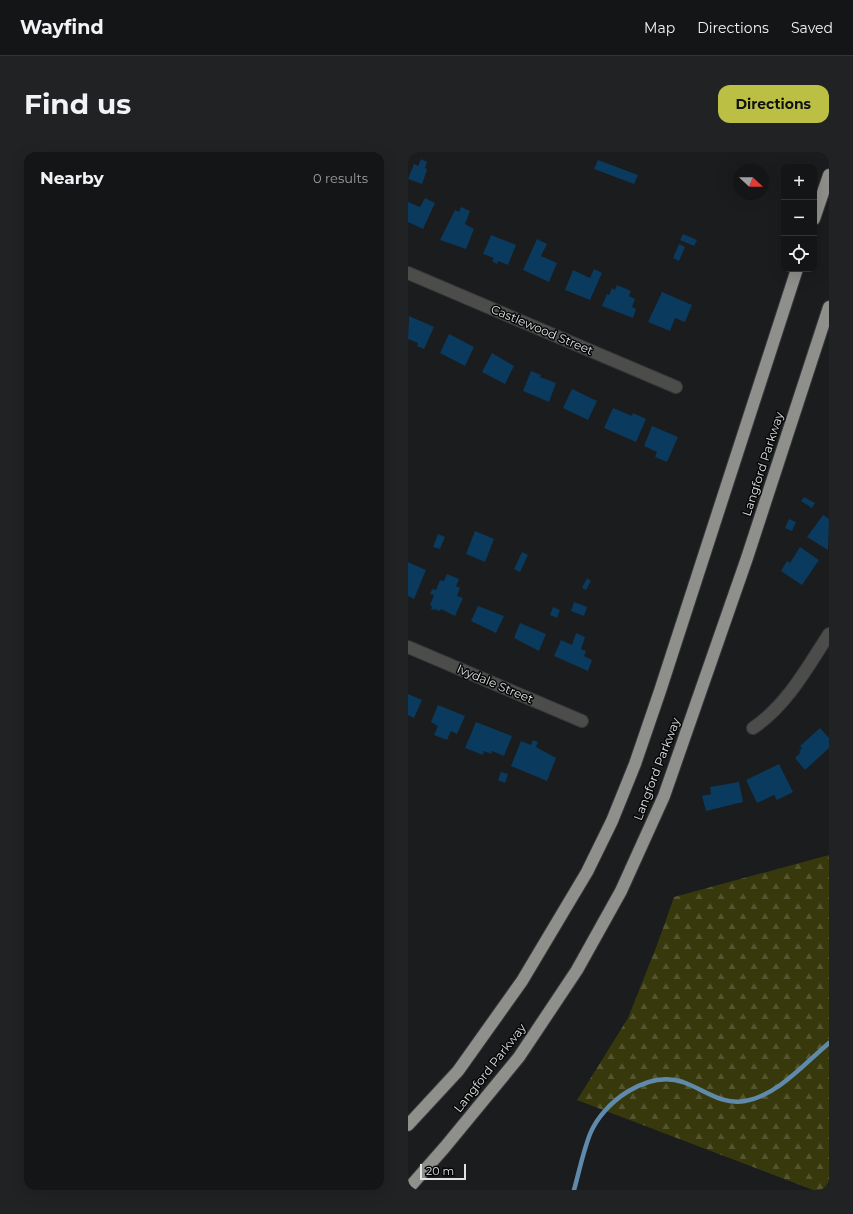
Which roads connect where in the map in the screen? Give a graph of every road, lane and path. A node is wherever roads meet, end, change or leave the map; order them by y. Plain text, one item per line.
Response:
1 (829, 175) edge
2 (817, 210) edge
3 (796, 272) edge
4 (408, 273) edge
5 (829, 307) edge
6 (676, 387) dead end
7 (829, 634) edge
8 (408, 647) edge
9 (582, 721) dead end
10 (753, 728) dead end
11 (408, 1125) edge
12 (408, 1189) edge

1 - 2 highway
3 - 11 highway, Langford Parkway
4 - 6 street, Castlewood Street
5 - 12 highway, Langford Parkway
7 - 10 street
8 - 9 street, Ivydale Street

